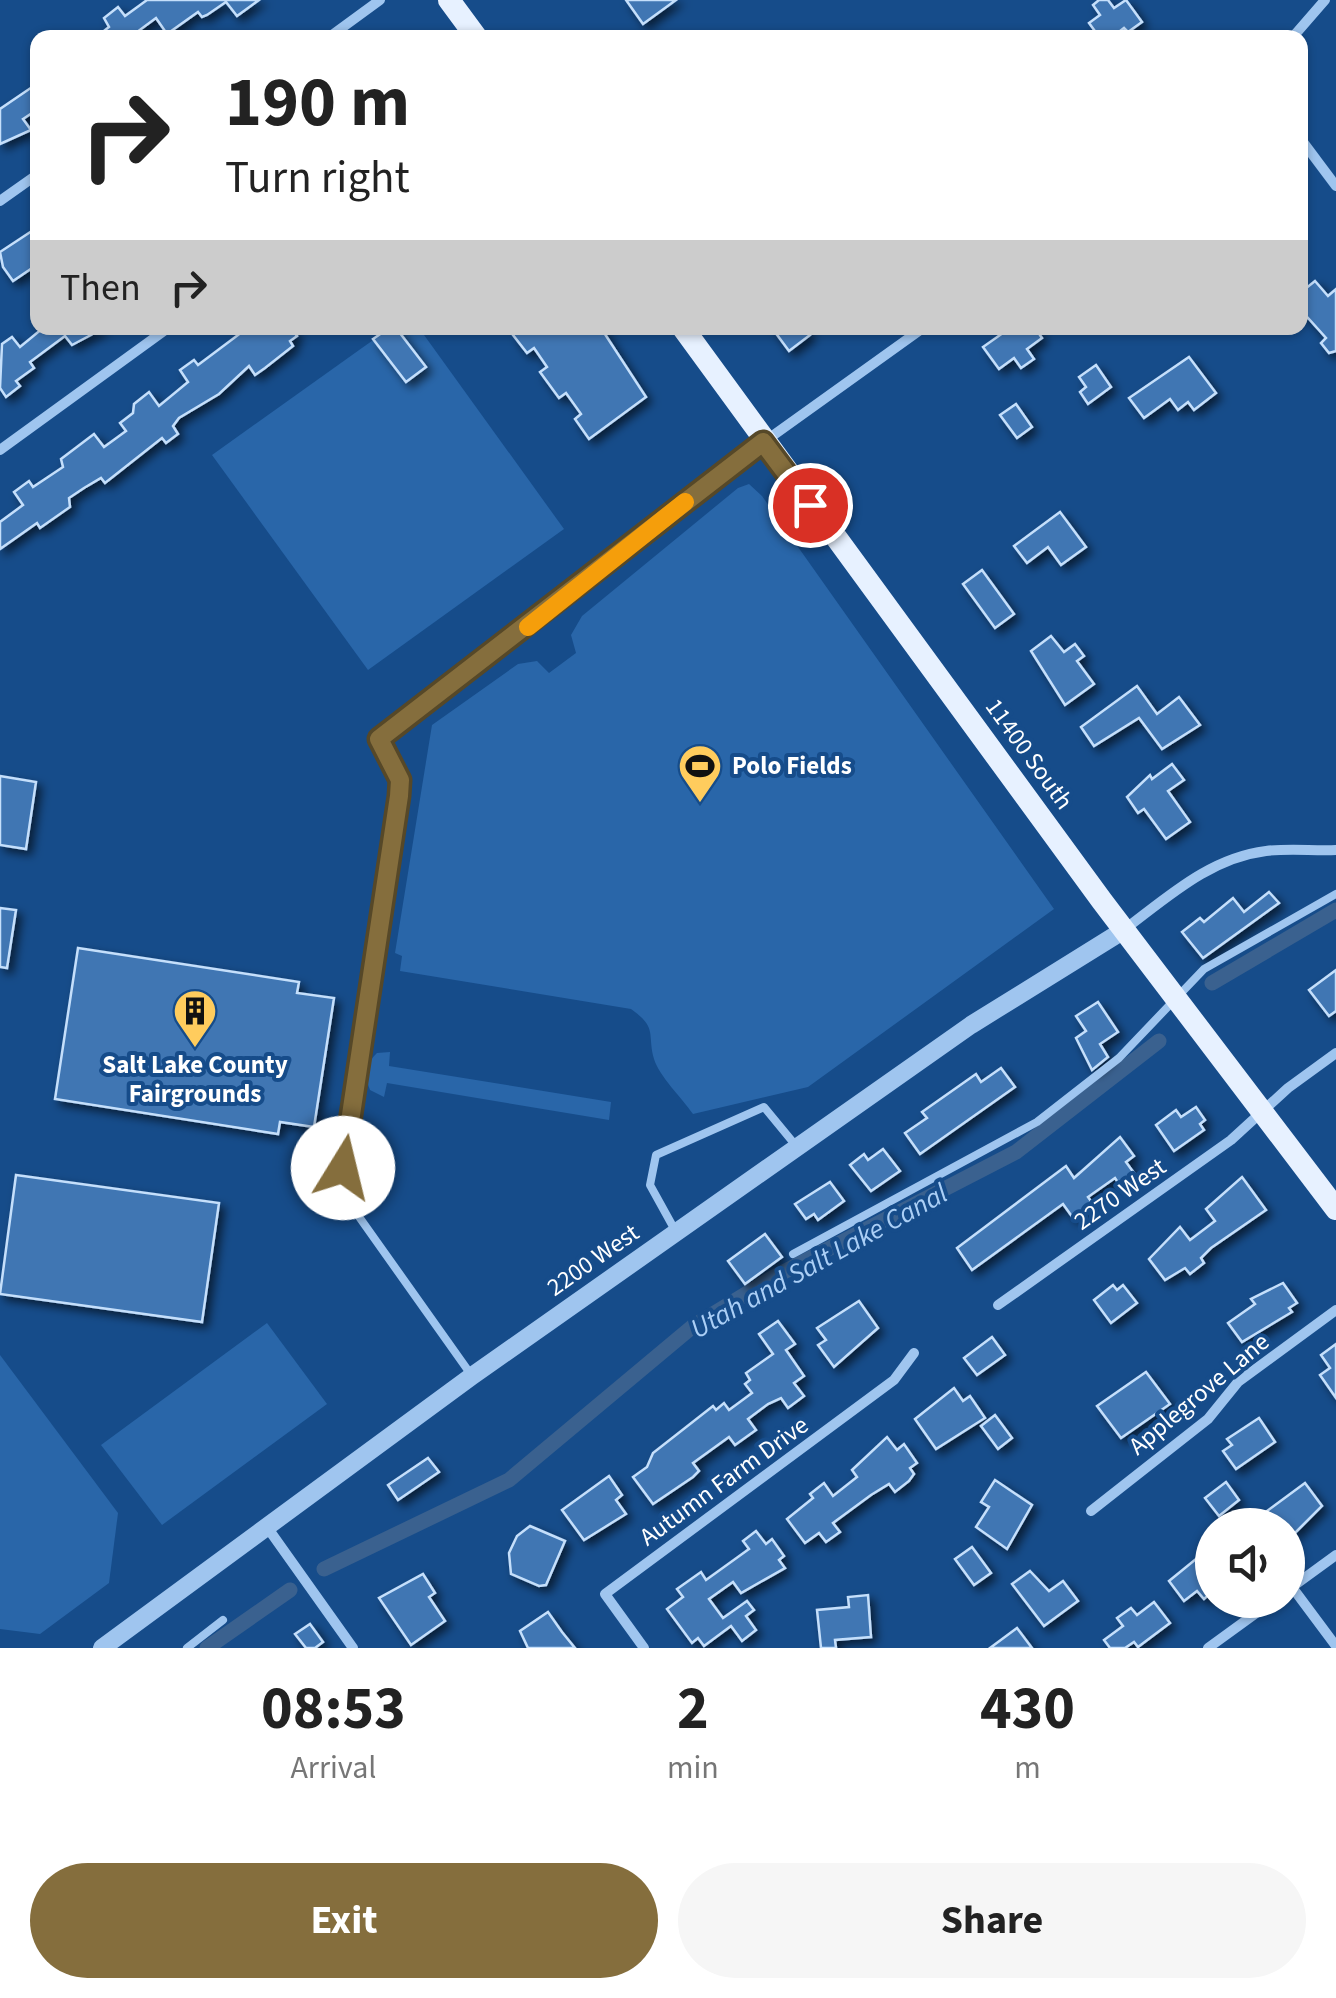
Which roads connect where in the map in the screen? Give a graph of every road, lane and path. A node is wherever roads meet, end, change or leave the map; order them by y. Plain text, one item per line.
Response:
1 (380, 0) edge
2 (450, 0) edge
3 (1326, 0) edge
4 (339, 30) edge
5 (471, 30) edge
6 (1299, 30) edge
7 (1308, 149) edge
8 (30, 180) edge
9 (1336, 186) edge
10 (0, 201) edge
11 (158, 335) edge
12 (689, 335) edge
13 (913, 335) edge
14 (763, 442) junction
15 (0, 450) edge
16 (1336, 850) edge
17 (1336, 894) edge
18 (1124, 930) junction
19 (1176, 998) junction
20 (1336, 1053) edge
21 (1263, 1113) junction
22 (797, 1147) junction
23 (1336, 1209) edge
24 (676, 1232) junction
25 (793, 1254) dead end
26 (998, 1305) dead end
27 (1336, 1310) edge
28 (914, 1353) dead end
29 (472, 1376) junction
30 (1091, 1511) dead end
31 (267, 1527) junction
32 (1336, 1554) edge
33 (1305, 1578) edge
34 (1305, 1608) edge
35 (1249, 1618) edge
36 (223, 1620) dead end
37 (1336, 1646) edge
38 (102, 1648) edge
39 (187, 1648) edge
40 (353, 1648) edge
41 (644, 1648) edge
42 (1208, 1648) edge

1 - 4 street
2 - 5 main road
3 - 6 street
7 - 9 street
8 - 10 street
11 - 15 street
12 - 14 main road, 11400 South
13 - 14 street
14 - 18 main road, 11400 South
14 - 29 lane
16 - 18 street
17 - 19 lane
18 - 19 main road, 11400 South
18 - 22 street, 2200 West
19 - 21 main road, 11400 South
19 - 25 lane
20 - 21 street, 2270 West
21 - 23 main road, 11400 South
21 - 26 street, 2270 West
22 - 24 street, 2200 West
22 - 24 lane
24 - 29 street, 2200 West
27 - 30 street, Applegrove Lane
28 - 41 street, Autumn Farm Drive
29 - 31 street, 2200 West
31 - 38 street, 2200 West
31 - 40 street
32 - 33 street
34 - 37 street
35 - 42 street
36 - 39 lane

